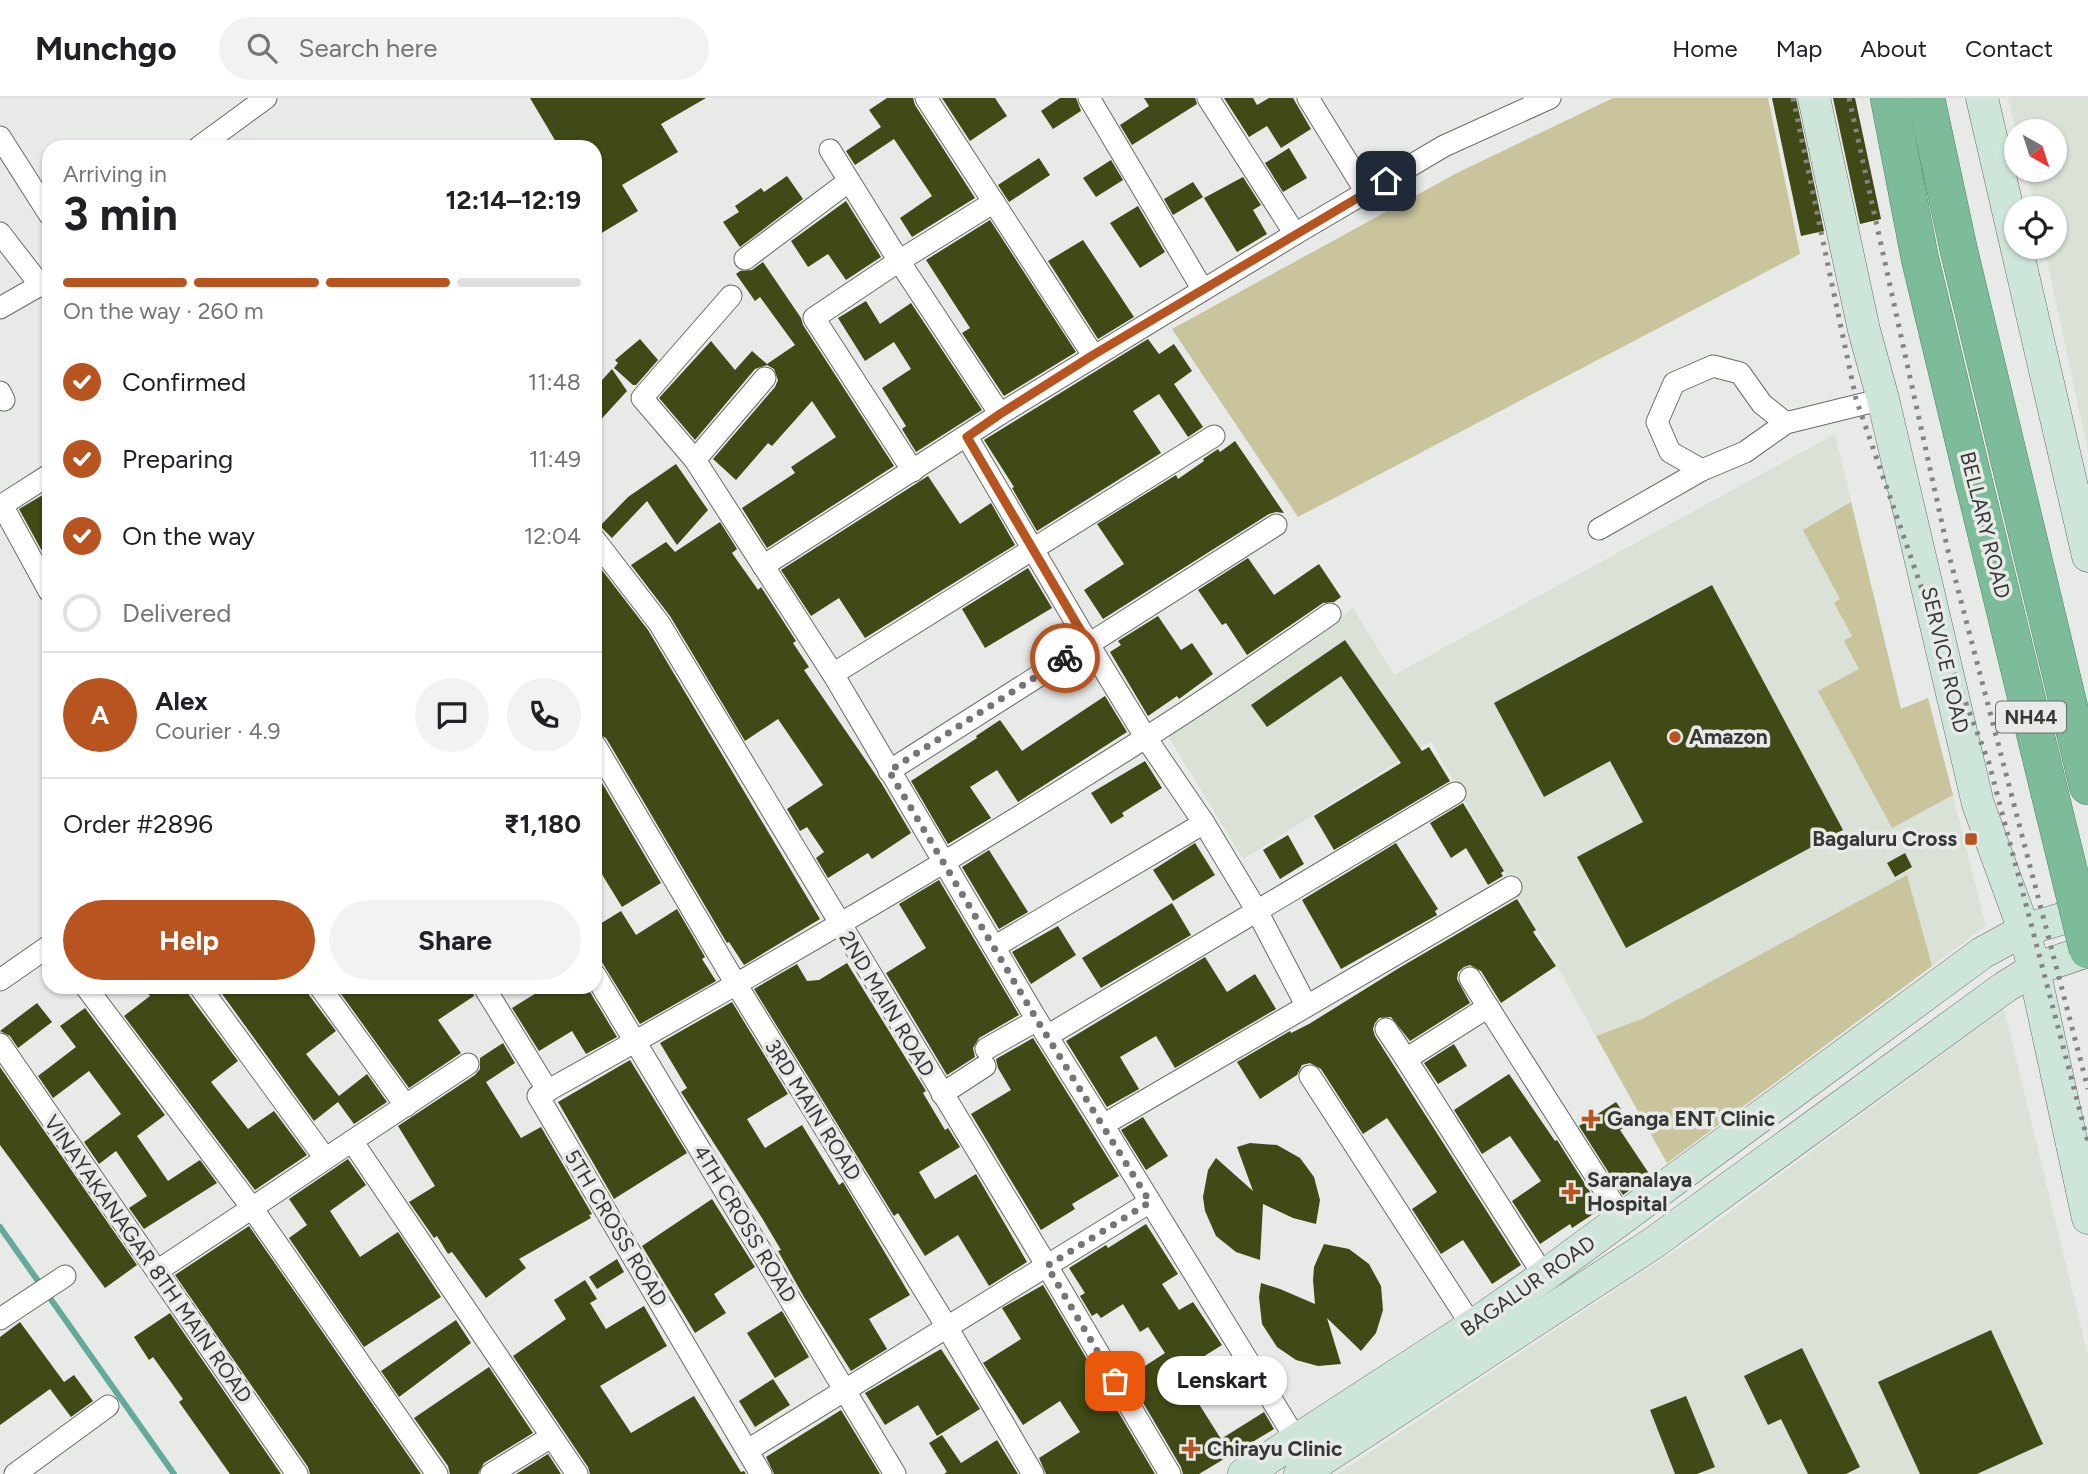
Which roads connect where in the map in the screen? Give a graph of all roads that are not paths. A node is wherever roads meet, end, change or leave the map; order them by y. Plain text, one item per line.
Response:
1 (266, 98) edge
2 (926, 98) edge
3 (1089, 98) edge
4 (1208, 98) edge
5 (1308, 98) edge
6 (1550, 98) edge
7 (1814, 98) edge
8 (1889, 98) edge
9 (1926, 98) edge
10 (1982, 98) edge
11 (0, 136) edge
12 (209, 140) edge
13 (830, 150) dead end
14 (849, 181) junction
15 (1366, 192) junction
16 (994, 202) junction
17 (42, 203) edge
18 (0, 233) edge
19 (1295, 234) junction
20 (745, 259) dead end
21 (899, 261) junction
22 (42, 280) edge
23 (42, 285) edge
24 (1203, 290) junction
25 (731, 296) dead end
26 (0, 308) edge
27 (1093, 355) junction
28 (765, 378) dead end
29 (1883, 399) junction
30 (1000, 414) junction
31 (1786, 423) junction
32 (1214, 436) dead end
33 (967, 437) junction
34 (695, 460) junction
35 (1702, 470) junction
36 (913, 471) junction
37 (42, 479) edge
38 (1276, 525) dead end
39 (1599, 528) dead end
40 (602, 549) edge
41 (1033, 550) junction
42 (2088, 555) edge
43 (763, 566) junction
44 (42, 578) edge
45 (1330, 614) dead end
46 (1088, 643) junction
47 (833, 674) junction
48 (1146, 738) junction
49 (602, 757) edge
50 (889, 771) junction
51 (2088, 786) edge
52 (1455, 793) dead end
53 (1204, 823) junction
54 (943, 862) junction
55 (1511, 887) dead end
56 (1257, 911) junction
57 (2088, 911) edge
58 (839, 923) junction
59 (2024, 930) junction
60 (994, 947) junction
61 (42, 951) edge
62 (2088, 951) edge
63 (2034, 969) junction
64 (1470, 978) dead end
65 (0, 980) edge
66 (736, 984) junction
67 (602, 986) edge
68 (91, 994) edge
69 (205, 994) edge
70 (325, 994) edge
71 (488, 994) edge
72 (1307, 1005) junction
73 (1488, 1007) junction
74 (1042, 1028) junction
75 (1386, 1030) dead end
76 (636, 1042) junction
77 (0, 1044) edge
78 (1406, 1059) junction
79 (468, 1064) dead end
80 (1310, 1076) dead end
81 (548, 1091) junction
82 (942, 1094) junction
83 (406, 1106) junction
84 (1103, 1125) junction
85 (352, 1141) junction
86 (326, 1158) junction
87 (1150, 1202) junction
88 (252, 1208) junction
89 (2088, 1218) edge
90 (1623, 1219) junction
91 (1047, 1266) junction
92 (157, 1271) junction
93 (65, 1276) dead end
94 (1544, 1276) junction
95 (0, 1319) edge
96 (1472, 1325) junction
97 (947, 1327) junction
98 (845, 1390) junction
99 (108, 1406) dead end
100 (551, 1437) junction
101 (748, 1450) junction
102 (1303, 1460) edge
103 (15, 1474) edge
104 (297, 1474) edge
105 (438, 1474) edge
106 (491, 1474) edge
107 (577, 1474) edge
108 (761, 1474) edge
109 (895, 1474) edge
110 (1033, 1474) edge
111 (1170, 1474) edge
112 (1244, 1474) edge

1 - 12 street
2 - 16 street
3 - 24 street
4 - 19 street
5 - 15 street
6 - 15 street
7 - 29 main road, SERVICE ROAD
8 - 62 highway, BELLARY ROAD / NH44, bridge
9 - 51 highway, BELLARY ROAD / NH44
10 - 42 main road
11 - 17 street
13 - 14 street
14 - 20 street
14 - 21 street
15 - 19 street
16 - 21 street
16 - 27 street
18 - 22 street
19 - 24 street
21 - 30 street
21 - 36 street
23 - 26 street
24 - 27 street
25 - 34 street
27 - 30 street
28 - 34 street
29 - 31 street
29 - 59 main road, SERVICE ROAD
30 - 33 street
31 - 35 street
31 - 35 street
32 - 41 street
33 - 36 street
33 - 41 street
34 - 43 street
35 - 39 street
36 - 43 street
37 - 44 street
38 - 46 street
40 - 58 street, 2ND MAIN ROAD
41 - 46 street
41 - 47 street
43 - 47 street
45 - 48 street
46 - 48 street
46 - 50 street
47 - 50 street
48 - 53 street
48 - 54 street
49 - 66 street, 3RD MAIN ROAD
50 - 54 street
52 - 56 street
53 - 56 street
53 - 60 street
54 - 58 street
54 - 60 street
55 - 72 street
56 - 72 street
56 - 74 street
57 - 59 main road, BAGALUR ROAD
58 - 66 street
58 - 82 street, 2ND MAIN ROAD
59 - 63 main road, SERVICE ROAD
59 - 90 main road, BAGALUR ROAD
60 - 74 street
61 - 65 street
62 - 63 main road, BAGALUR ROAD
63 - 89 main road, SERVICE ROAD
63 - 102 main road, BAGALUR ROAD
64 - 73 street
66 - 76 street
66 - 97 street, 3RD MAIN ROAD
67 - 76 street, 4TH CROSS ROAD
68 - 88 street
69 - 86 street
70 - 83 street
71 - 81 street, 5TH CROSS ROAD
72 - 84 street
73 - 78 street
73 - 90 street
74 - 82 street
74 - 84 street
75 - 78 street
76 - 81 street
76 - 98 street, 4TH CROSS ROAD
77 - 92 street, VINAYAKANAGAR 8TH MAIN ROAD
78 - 94 street
79 - 83 street
80 - 96 street
81 - 101 street, 5TH CROSS ROAD
82 - 91 street, 2ND MAIN ROAD
83 - 85 street
84 - 87 street
85 - 86 street
85 - 100 street
86 - 88 street
87 - 91 street
87 - 102 street
88 - 92 street
88 - 105 street
90 - 94 main road, BAGALUR ROAD
91 - 97 street
91 - 111 street, 2ND MAIN ROAD
92 - 104 street, VINAYAKANAGAR 8TH MAIN ROAD
93 - 95 street
94 - 96 main road, BAGALUR ROAD
96 - 102 main road, BAGALUR ROAD
97 - 98 street
97 - 110 street, 3RD MAIN ROAD
98 - 101 street
98 - 109 street, 4TH CROSS ROAD
99 - 103 street
100 - 106 street
100 - 107 street
101 - 108 street, 5TH CROSS ROAD
102 - 112 main road, BAGALUR ROAD

